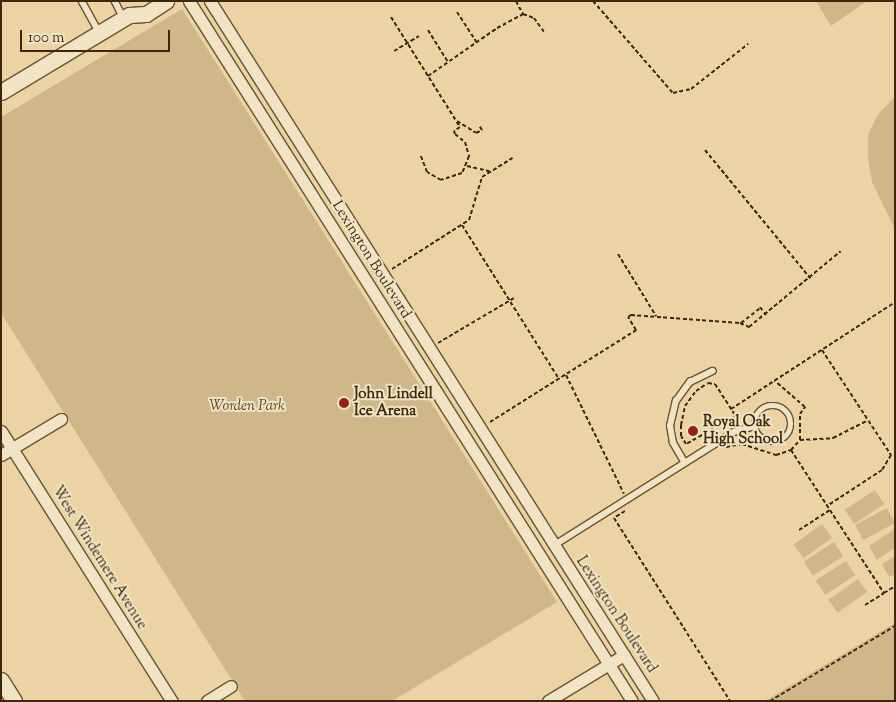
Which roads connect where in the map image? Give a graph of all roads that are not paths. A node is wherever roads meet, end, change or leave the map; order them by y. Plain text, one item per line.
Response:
1 (82, 1) edge
2 (115, 1) edge
3 (139, 1) edge
4 (166, 1) edge
5 (189, 1) edge
6 (210, 1) edge
7 (127, 17) junction
8 (223, 22) junction
9 (209, 32) junction
10 (100, 33) junction
11 (1, 92) edge
12 (276, 107) junction
13 (257, 109) junction
14 (330, 192) junction
15 (316, 200) junction
16 (416, 327) junction
17 (401, 336) junction
18 (713, 371) dead end
19 (448, 378) junction
20 (433, 386) junction
21 (60, 419) dead end
22 (755, 426) junction
23 (1, 431) edge
24 (12, 449) junction
25 (1, 455) edge
26 (684, 462) junction
27 (503, 467) junction
28 (489, 476) junction
29 (553, 546) junction
30 (539, 555) junction
31 (624, 655) junction
32 (609, 664) junction
33 (1, 680) edge
34 (231, 686) dead end
35 (14, 701) edge
36 (172, 701) edge
37 (207, 701) edge
38 (548, 701) edge
39 (632, 701) edge
40 (653, 701) edge

1 - 10 lane
2 - 7 lane
3 - 7 main road
4 - 7 main road
5 - 9 street, Lexington Boulevard
6 - 8 street, Lexington Boulevard
7 - 10 main road
8 - 9 street
8 - 12 street, Lexington Boulevard
9 - 13 street, Lexington Boulevard
10 - 11 main road
12 - 13 street
12 - 14 street, Lexington Boulevard
13 - 15 street, Lexington Boulevard
14 - 15 street, Lexington Boulevard
14 - 16 street, Lexington Boulevard
15 - 17 street, Lexington Boulevard
16 - 17 street, Lexington Boulevard
16 - 19 street, Lexington Boulevard
17 - 20 street, Lexington Boulevard
18 - 26 lane
19 - 20 street
19 - 27 street, Lexington Boulevard
20 - 28 street, Lexington Boulevard
21 - 24 street
22 - 22 lane
22 - 26 lane
23 - 24 street, West Windemere Avenue
24 - 25 street
24 - 36 street, West Windemere Avenue
26 - 29 lane
27 - 28 street
27 - 29 street, Lexington Boulevard
28 - 30 street, Lexington Boulevard
29 - 30 street
29 - 31 street, Lexington Boulevard
30 - 32 street, Lexington Boulevard
31 - 32 street
31 - 40 street, Lexington Boulevard
32 - 38 street
32 - 39 street, Lexington Boulevard
33 - 35 main road
34 - 37 street

